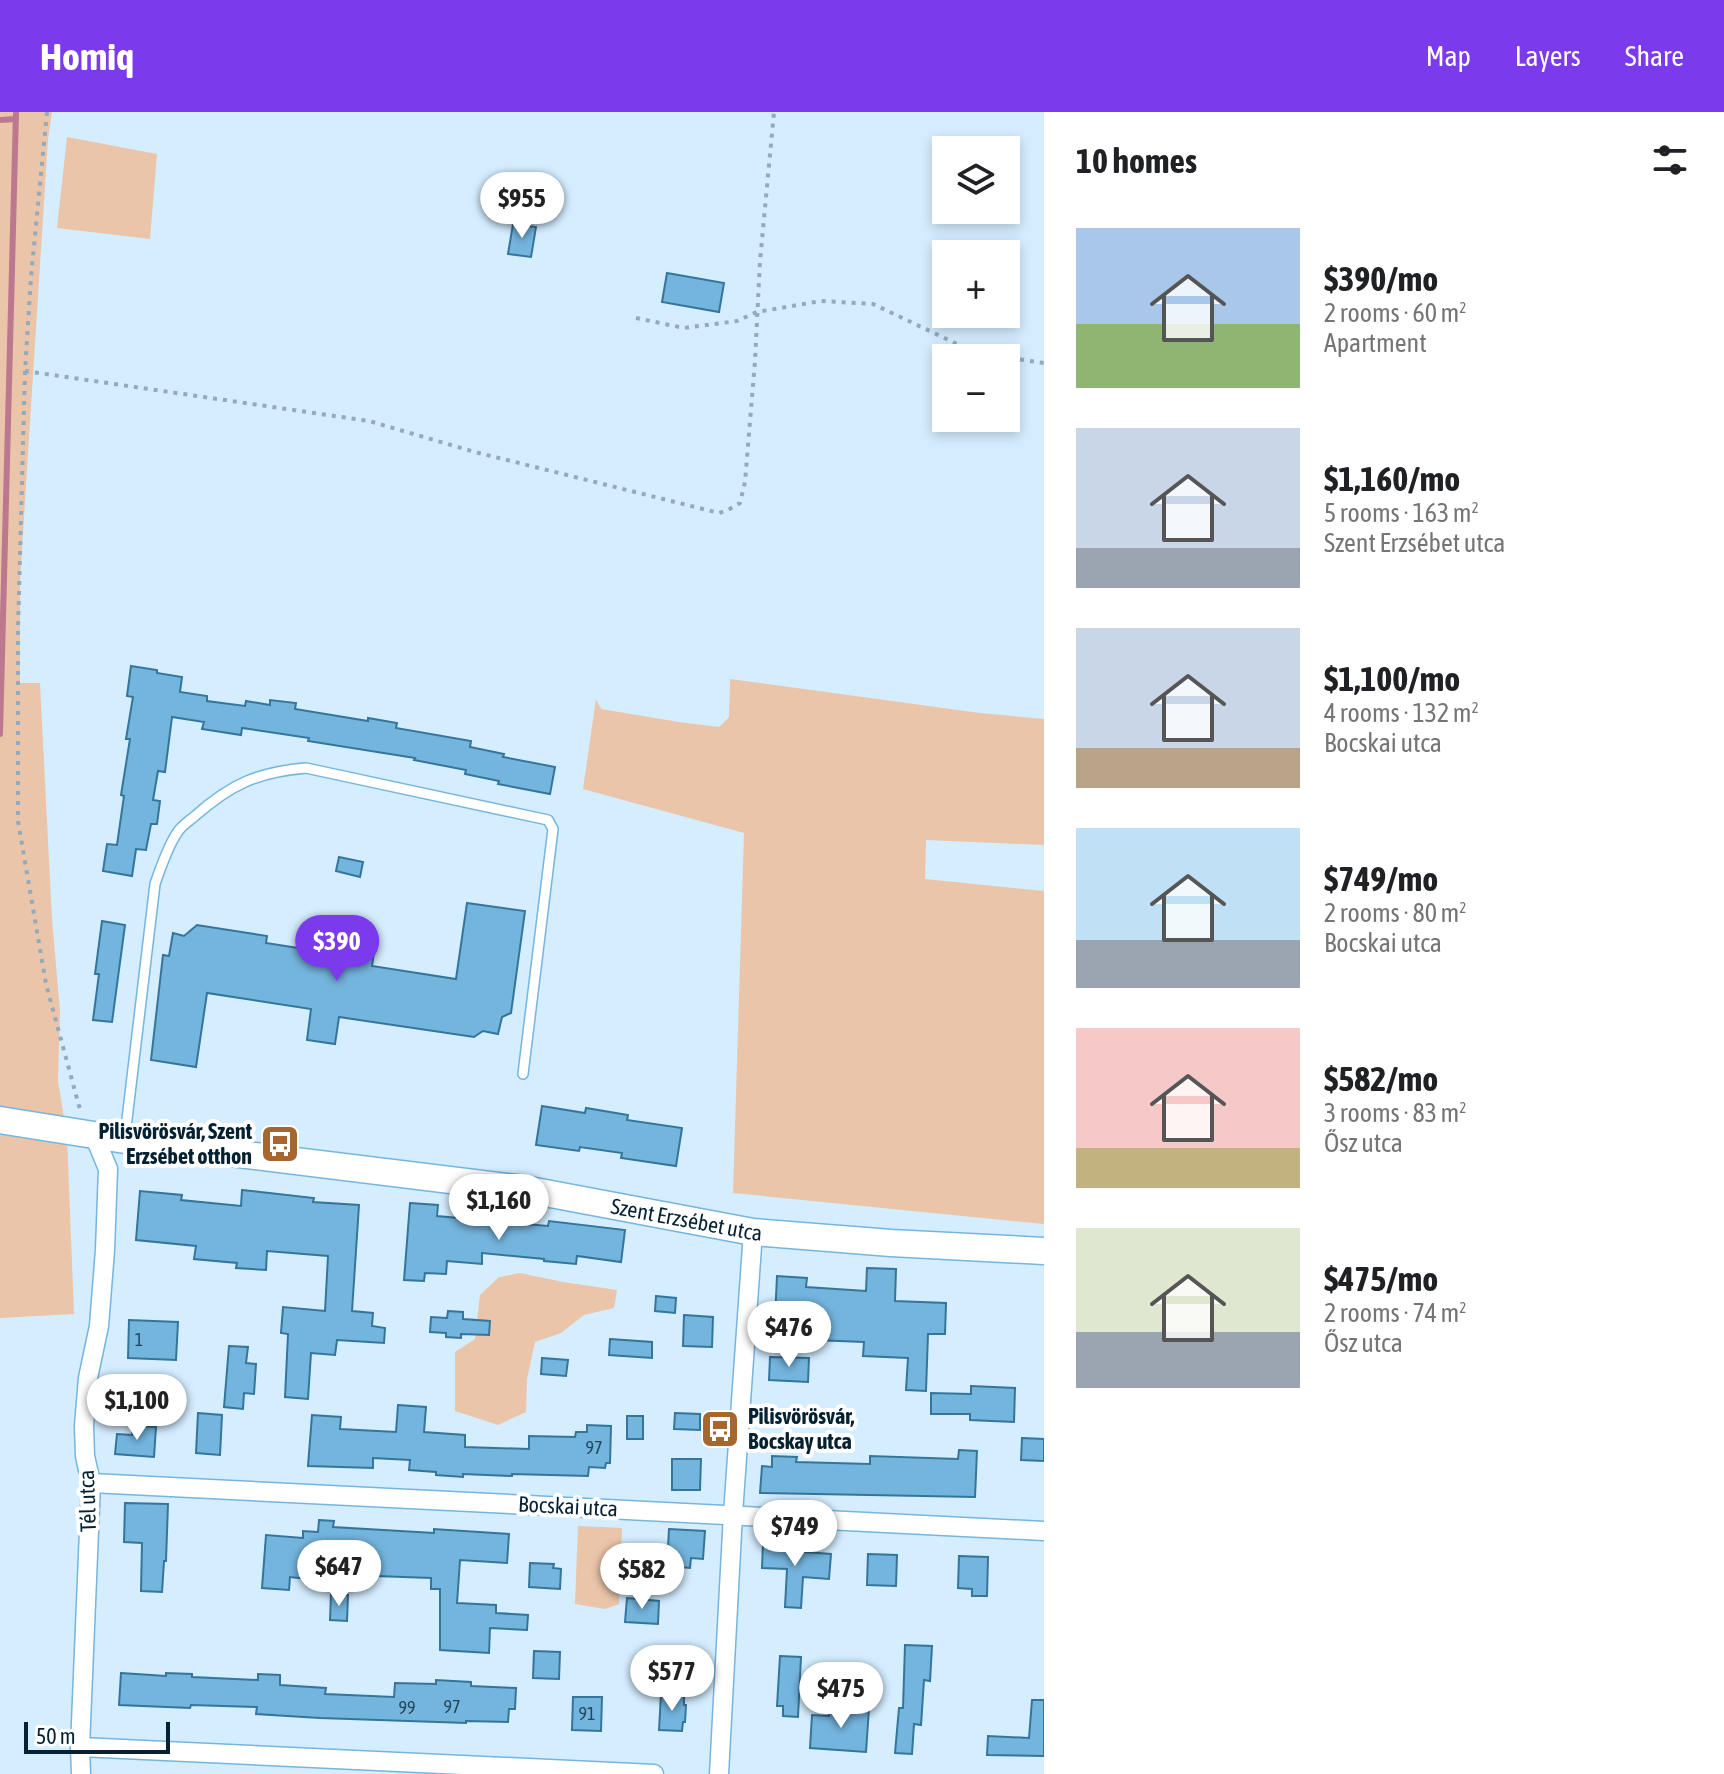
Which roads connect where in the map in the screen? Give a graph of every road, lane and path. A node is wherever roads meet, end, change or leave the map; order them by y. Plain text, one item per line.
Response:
1 (47, 112) edge
2 (774, 112) edge
3 (757, 312) junction
4 (636, 318) dead end
5 (1044, 363) edge
6 (25, 371) junction
7 (523, 1074) dead end
8 (0, 1120) edge
9 (94, 1135) junction
10 (125, 1140) junction
11 (753, 1232) junction
12 (1044, 1251) edge
13 (91, 1483) junction
14 (733, 1514) junction
15 (1044, 1531) edge
16 (80, 1747) junction
17 (81, 1774) edge
18 (654, 1774) edge
19 (719, 1774) edge

1 - 6 path
2 - 3 path
3 - 4 path
3 - 5 path
3 - 6 path
6 - 9 path
7 - 10 lane
8 - 9 street, Szent Erzsébet utca
9 - 10 street, Szent Erzsébet utca
9 - 13 street, Tél utca
10 - 11 street, Szent Erzsébet utca
11 - 12 street, Szent Erzsébet utca
11 - 14 street
13 - 14 street, Bocskai utca
13 - 16 street, Tél utca
14 - 15 street, Bocskai utca
14 - 19 street
16 - 17 street, Tél utca
16 - 18 street

